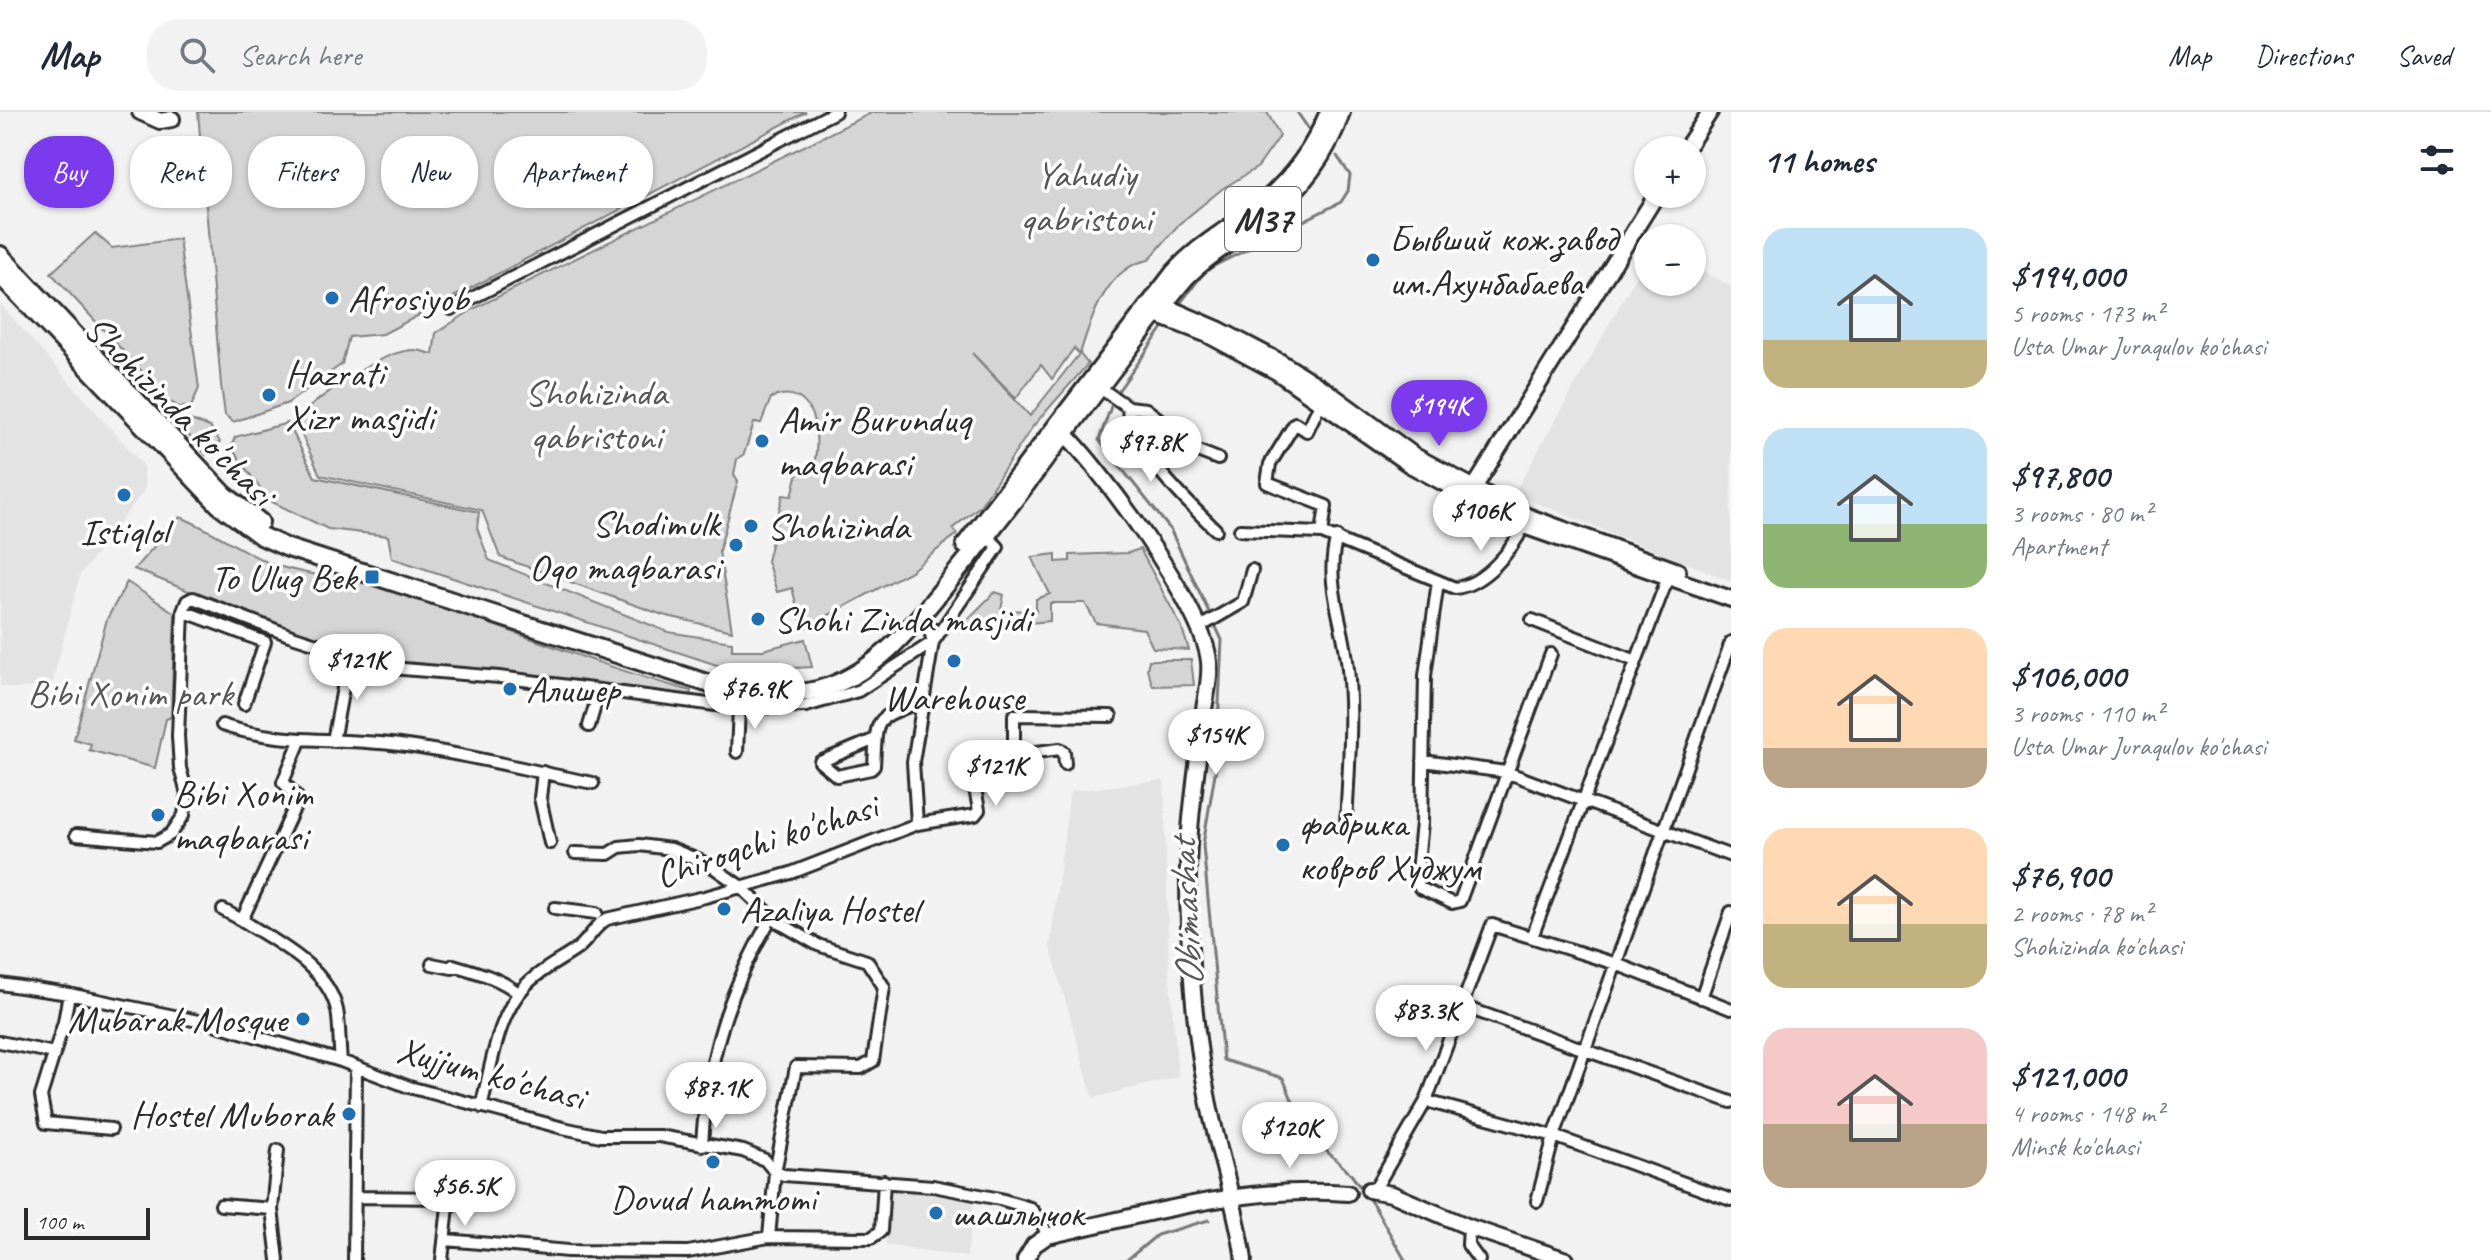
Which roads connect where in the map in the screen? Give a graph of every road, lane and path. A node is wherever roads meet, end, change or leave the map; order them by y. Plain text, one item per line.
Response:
1 (140, 112) edge
2 (835, 112) edge
3 (1329, 112) edge
4 (1341, 112) edge
5 (1710, 112) edge
6 (172, 120) edge
7 (1694, 136) edge
8 (1648, 208) edge
9 (0, 255) edge
10 (0, 275) edge
11 (1154, 308) junction
12 (451, 309) dead end
13 (1104, 392) junction
14 (1322, 400) junction
15 (1126, 406) junction
16 (1061, 430) junction
17 (1218, 459) dead end
18 (1471, 493) junction
19 (1524, 526) junction
20 (1216, 530) dead end
21 (1240, 530) dead end
22 (1322, 533) junction
23 (987, 536) junction
24 (1337, 537) junction
25 (961, 566) junction
26 (1252, 570) dead end
27 (977, 577) junction
28 (1668, 577) junction
29 (1438, 581) junction
30 (1731, 590) edge
31 (1731, 599) edge
32 (185, 606) junction
33 (924, 610) junction
34 (1532, 620) dead end
35 (1205, 625) junction
36 (933, 642) junction
37 (1731, 642) edge
38 (1551, 654) dead end
39 (349, 656) junction
40 (1636, 661) junction
41 (599, 692) junction
42 (922, 701) junction
43 (244, 704) dead end
44 (739, 708) junction
45 (1111, 716) dead end
46 (222, 725) dead end
47 (589, 726) dead end
48 (873, 740) junction
49 (300, 741) junction
50 (333, 741) junction
51 (737, 752) dead end
52 (1014, 754) junction
53 (1423, 761) junction
54 (1065, 764) dead end
55 (543, 772) junction
56 (1506, 772) junction
57 (593, 783) dead end
58 (1584, 804) junction
59 (917, 824) junction
60 (1346, 828) dead end
61 (1662, 831) junction
62 (76, 835) dead end
63 (550, 843) dead end
64 (575, 853) dead end
65 (1731, 856) edge
66 (740, 886) junction
67 (555, 908) dead end
68 (223, 910) dead end
69 (1731, 912) edge
70 (597, 913) dead end
71 (771, 918) junction
72 (242, 920) junction
73 (1532, 937) junction
74 (432, 964) dead end
75 (1616, 964) junction
76 (0, 984) edge
77 (518, 993) junction
78 (69, 994) junction
79 (1701, 998) junction
80 (1462, 1006) junction
81 (1731, 1009) edge
82 (0, 1042) edge
83 (1585, 1050) junction
84 (54, 1053) junction
85 (341, 1061) junction
86 (356, 1068) junction
87 (1426, 1101) junction
88 (1731, 1102) edge
89 (481, 1107) junction
90 (111, 1129) dead end
91 (1554, 1136) junction
92 (702, 1145) junction
93 (278, 1150) dead end
94 (775, 1172) junction
95 (884, 1181) junction
96 (1372, 1190) joint
97 (1348, 1193) dead end
98 (1231, 1195) junction
99 (355, 1197) junction
100 (1731, 1200) edge
101 (1537, 1201) dead end
102 (221, 1205) dead end
103 (272, 1209) junction
104 (1469, 1227) junction
105 (1047, 1236) junction
106 (769, 1237) junction
107 (446, 1240) junction
108 (593, 1255) edge
109 (278, 1260) edge
110 (354, 1260) edge
111 (442, 1260) edge
112 (1025, 1260) edge
113 (1244, 1260) edge
114 (1479, 1260) edge
115 (1566, 1260) edge

1 - 6 street
2 - 12 street
3 - 11 main road, Shohizinda ko'chasi / M37
4 - 11 main road, Shohizinda ko'chasi / M37
5 - 7 street
8 - 18 street
9 - 16 main road, Shohizinda ko'chasi
10 - 33 main road, Shohizinda ko'chasi
11 - 13 main road, Shohizinda ko'chasi
11 - 14 street
11 - 16 main road, Shohizinda ko'chasi
11 - 18 street
13 - 15 street
13 - 16 main road, Shohizinda ko'chasi
14 - 18 street
14 - 22 street
15 - 17 street
15 - 20 street
16 - 23 main road, Shohizinda ko'chasi
16 - 35 street
18 - 19 street
18 - 30 street
19 - 28 street
19 - 29 street
21 - 22 street
22 - 24 street
23 - 25 main road, Shohizinda ko'chasi
23 - 27 street
24 - 29 street
24 - 60 street
25 - 27 street
25 - 33 main road, Shohizinda ko'chasi
26 - 35 street
27 - 36 street
28 - 31 street
28 - 40 street
29 - 53 street
32 - 39 street
32 - 43 street
32 - 62 street
33 - 36 street, Chiroqchi ko'chasi
34 - 40 street
35 - 98 street
36 - 42 street, Chiroqchi ko'chasi
36 - 44 street
37 - 61 street
38 - 56 street
39 - 41 street
39 - 50 street
40 - 58 street
41 - 44 street
41 - 47 street
42 - 48 street
42 - 59 street, Chiroqchi ko'chasi
44 - 51 street
45 - 52 street
46 - 49 street
48 - 48 street
49 - 50 street
49 - 72 street
50 - 55 street
52 - 54 street
52 - 59 street
53 - 56 street
53 - 56 street
55 - 57 street
55 - 63 street
56 - 58 street
58 - 61 street
58 - 73 street
59 - 66 street, Chiroqchi ko'chasi
61 - 65 street
61 - 75 street
64 - 66 street
66 - 71 street
66 - 77 street, Chiroqchi ko'chasi
67 - 70 street
68 - 72 street
69 - 79 street
71 - 92 street
71 - 94 street
72 - 85 street
73 - 75 street
73 - 80 street
74 - 77 street
75 - 79 street
75 - 83 street
76 - 78 street, Xujjum ko'chasi
77 - 89 street, Chiroqchi ko'chasi
78 - 84 street
78 - 85 street, Xujjum ko'chasi
79 - 81 street
80 - 83 street
80 - 87 street
82 - 84 street
83 - 88 street
83 - 91 street
84 - 90 street
85 - 86 street, Xujjum ko'chasi
86 - 89 street, Xujjum ko'chasi
86 - 99 street
87 - 91 street
87 - 96 street
89 - 92 street, Xujjum ko'chasi
91 - 100 street
91 - 101 street
92 - 94 street, Xujjum ko'chasi
93 - 103 street
94 - 95 street, Xujjum ko'chasi
94 - 106 street
95 - 105 street, Xujjum ko'chasi
95 - 106 street
96 - 104 street
97 - 98 street
98 - 105 street
98 - 113 street
99 - 107 street
99 - 110 street
102 - 103 street
103 - 109 street
104 - 114 street
104 - 115 street
105 - 112 street
106 - 108 street
107 - 108 street
107 - 111 street

